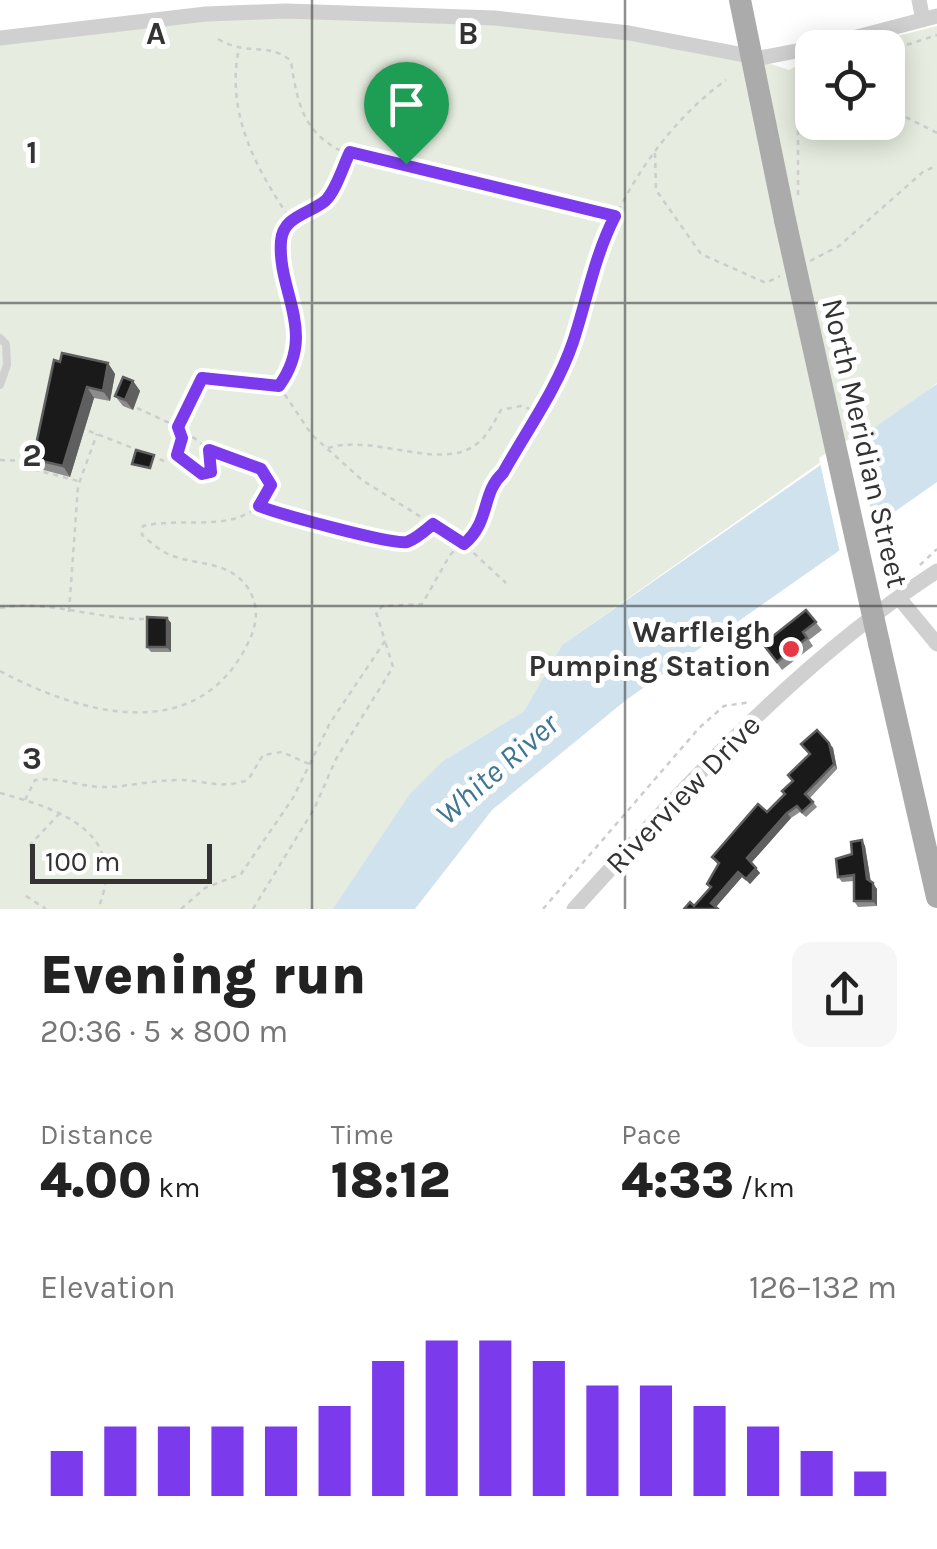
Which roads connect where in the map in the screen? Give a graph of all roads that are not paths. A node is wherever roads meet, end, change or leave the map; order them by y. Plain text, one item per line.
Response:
1 (740, 0) edge
2 (919, 0) edge
3 (206, 7) edge
4 (930, 18) edge
5 (885, 30) edge
6 (0, 38) edge
7 (795, 51) edge
8 (752, 58) junction
9 (0, 338) edge
10 (0, 384) edge
11 (937, 571) edge
12 (898, 598) junction
13 (937, 644) edge
14 (937, 898) edge
15 (574, 909) edge

1 - 8 main road, North Meridian Street
2 - 4 street
3 - 6 street
3 - 8 street
4 - 5 street
7 - 8 street
8 - 14 main road, North Meridian Street, bridge
9 - 10 lane
11 - 12 street, Riverview Drive
12 - 13 street, North Meridian Street
12 - 15 street, Riverview Drive

